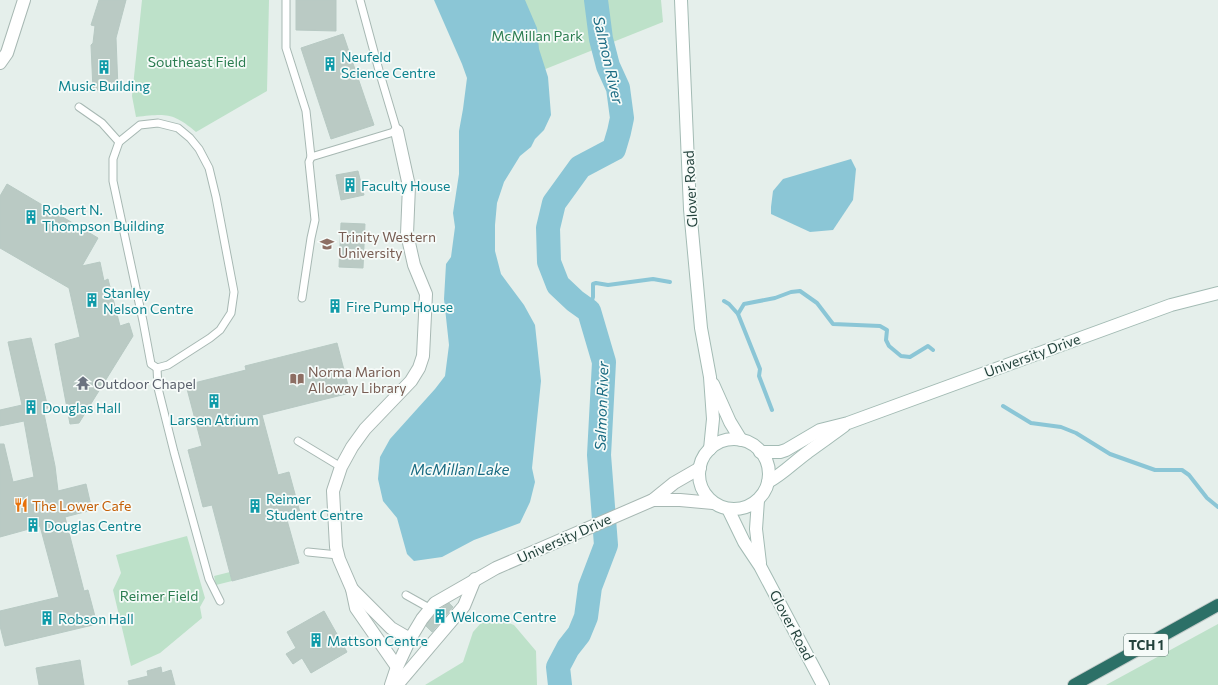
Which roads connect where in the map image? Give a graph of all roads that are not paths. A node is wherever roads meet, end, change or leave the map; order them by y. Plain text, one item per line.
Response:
1 (24, 0) edge
2 (286, 0) edge
3 (360, 0) edge
4 (680, 0) edge
5 (0, 63) edge
6 (78, 107) dead end
7 (398, 131) junction
8 (119, 142) junction
9 (311, 157) junction
10 (1218, 293) edge
11 (302, 298) dead end
12 (157, 368) junction
13 (710, 377) junction
14 (848, 423) junction
15 (741, 440) junction
16 (298, 441) dead end
17 (710, 449) junction
18 (760, 452) junction
19 (341, 467) junction
20 (700, 468) junction
21 (768, 482) junction
22 (758, 500) junction
23 (651, 501) junction
24 (714, 503) junction
25 (728, 509) junction
26 (308, 552) dead end
27 (338, 555) junction
28 (760, 566) junction
29 (475, 579) junction
30 (352, 590) junction
31 (406, 595) dead end
32 (220, 601) dead end
33 (1218, 605) edge
34 (431, 609) junction
35 (410, 639) junction
36 (397, 667) junction
37 (391, 685) edge
38 (397, 685) edge
39 (823, 685) edge
40 (1074, 685) edge

1 - 5 street
2 - 9 lane
3 - 7 lane
4 - 13 street, Glover Road
6 - 8 lane
7 - 9 lane
7 - 19 street
8 - 12 lane
8 - 12 lane
9 - 11 lane
10 - 14 street, University Drive
12 - 32 lane
13 - 15 street, Glover Road
13 - 17 street, Glover Road
14 - 18 street, University Drive
14 - 21 street, University Drive
15 - 17 street
15 - 18 street
16 - 19 lane
17 - 20 street
18 - 21 street
19 - 27 street
20 - 23 street, University Drive
20 - 24 street
21 - 22 street
22 - 25 street
22 - 28 street, Glover Road
23 - 24 street, University Drive
23 - 29 street, University Drive
24 - 25 street
25 - 28 street, Glover Road
26 - 27 lane
27 - 30 street
28 - 39 street, Glover Road
29 - 34 street, University Drive
29 - 38 street
30 - 35 street
30 - 36 street
31 - 34 lane
33 - 40 highway, TCH 1
34 - 35 street, University Drive
35 - 36 street, University Drive
36 - 37 street, University Drive

